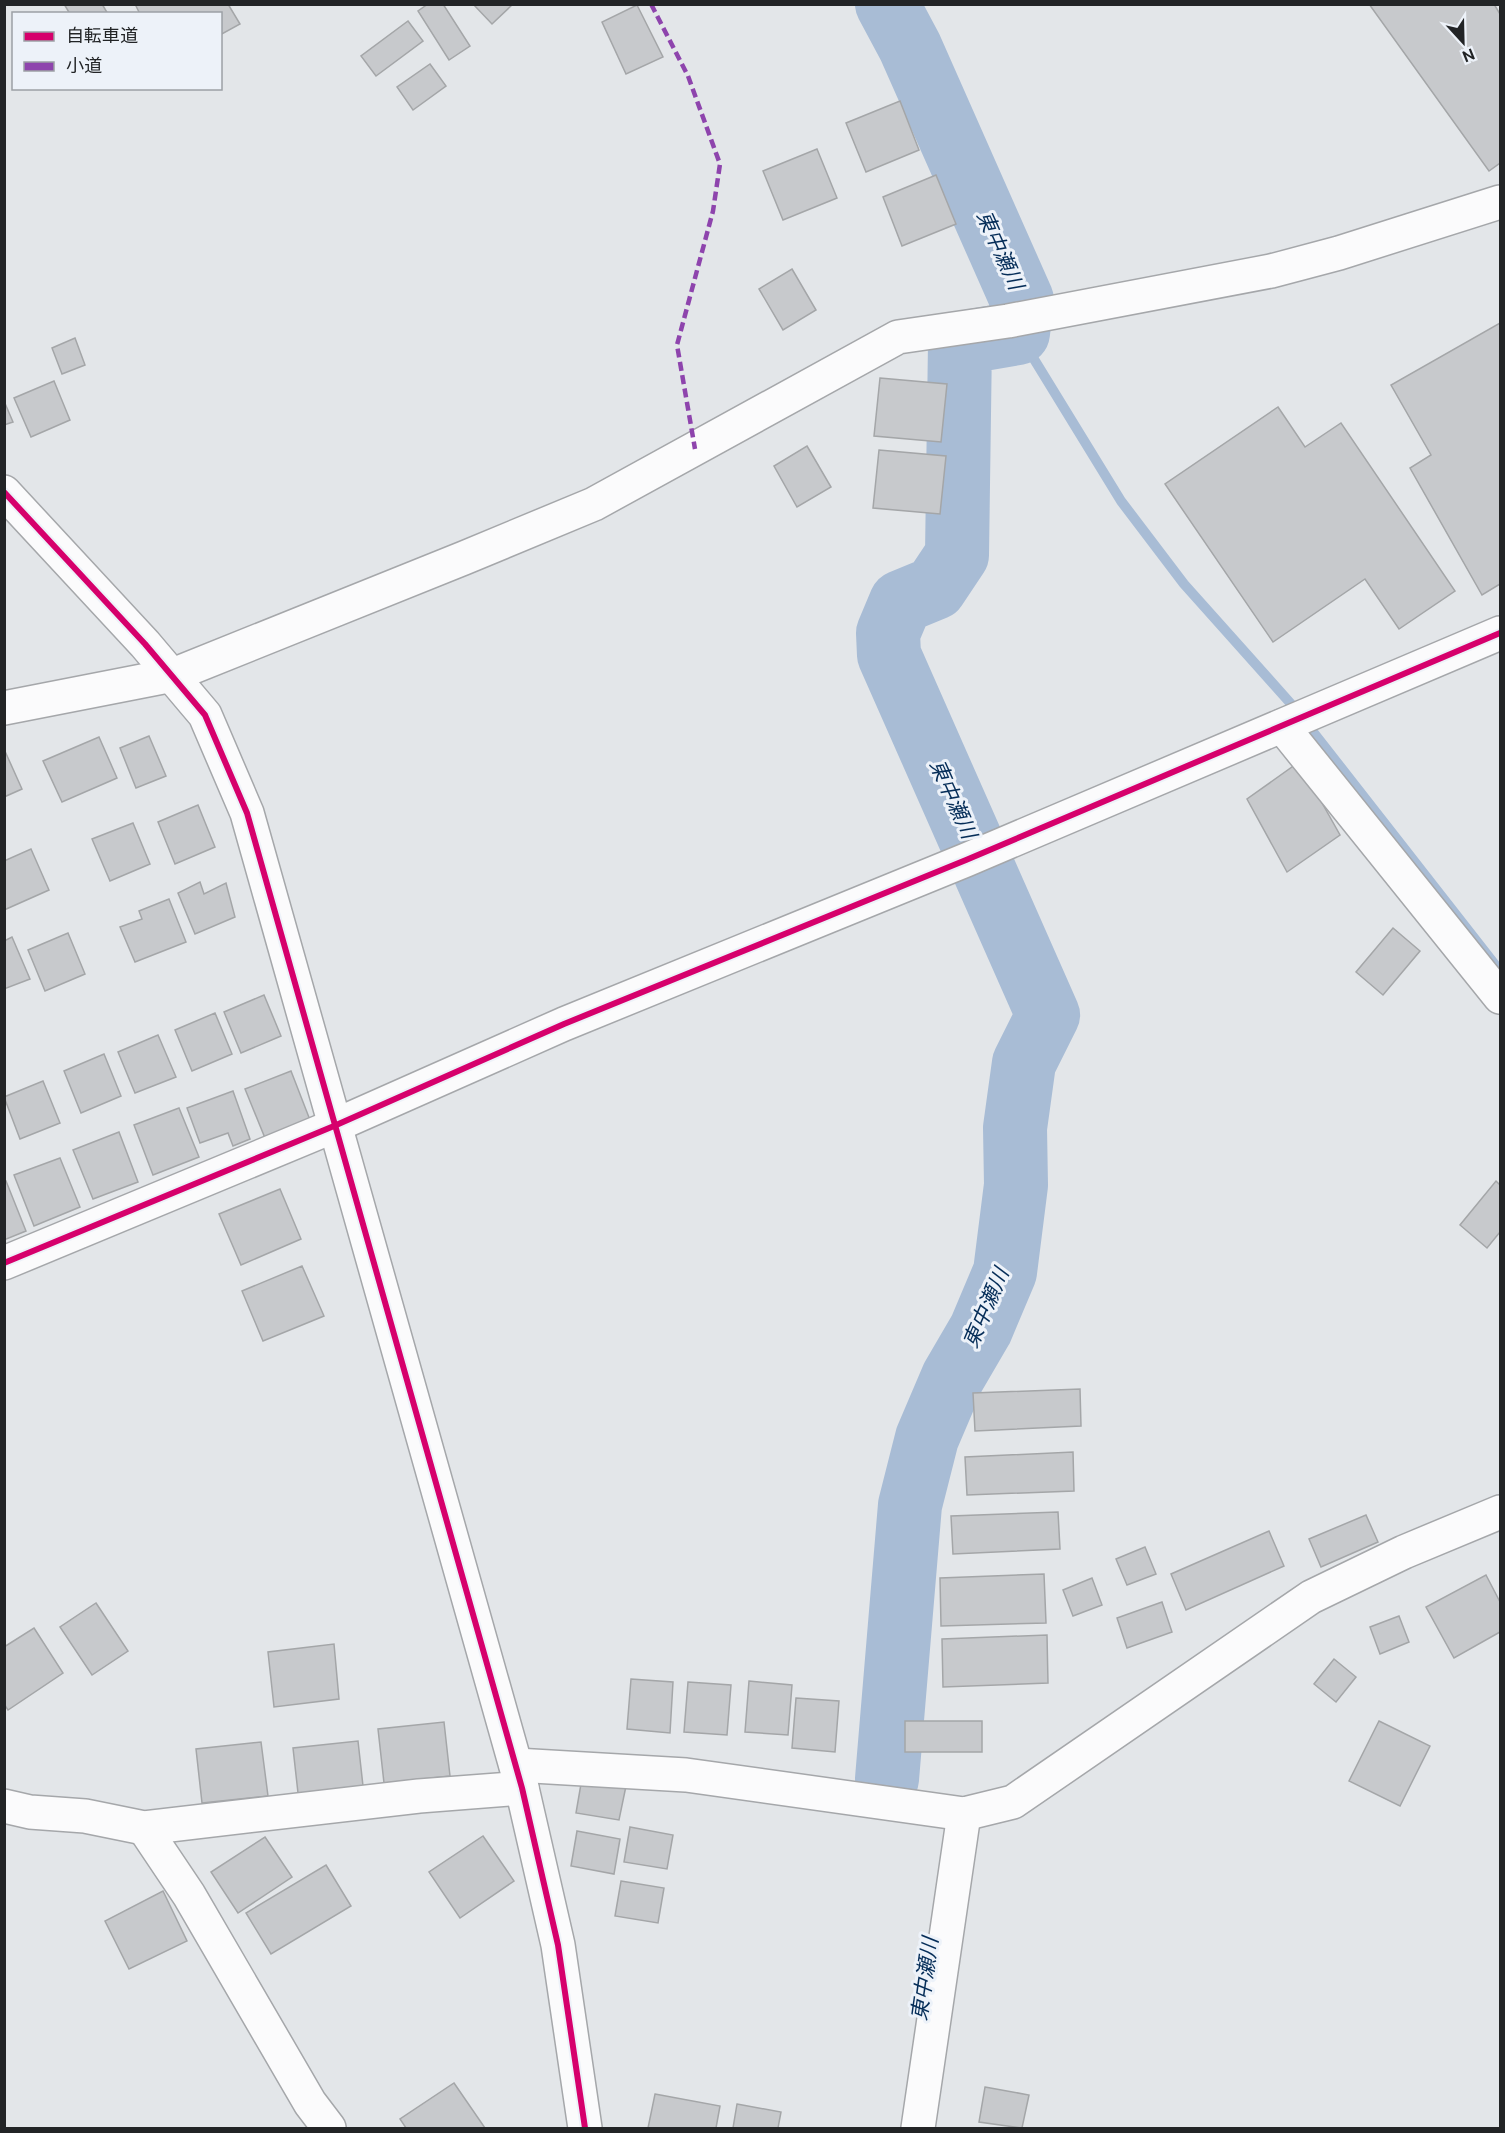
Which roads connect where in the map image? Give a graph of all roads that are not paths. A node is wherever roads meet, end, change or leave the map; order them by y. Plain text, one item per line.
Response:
1 (1500, 202) edge
2 (4, 492) edge
3 (1500, 633) edge
4 (173, 675) junction
5 (4, 708) edge
6 (1296, 720) junction
7 (1500, 997) edge
8 (334, 1126) junction
9 (4, 1263) edge
10 (1500, 1512) edge
11 (519, 1776) junction
12 (4, 1806) edge
13 (964, 1814) junction
14 (144, 1828) junction
15 (328, 2128) edge
16 (585, 2128) edge
17 (918, 2128) edge

1 - 4 street
2 - 4 street
3 - 6 street
4 - 5 street
4 - 8 street
6 - 7 street
6 - 8 street
8 - 9 street
8 - 11 street
10 - 13 street
11 - 13 street
11 - 14 street
11 - 16 street
12 - 14 street
13 - 17 street
14 - 15 street

